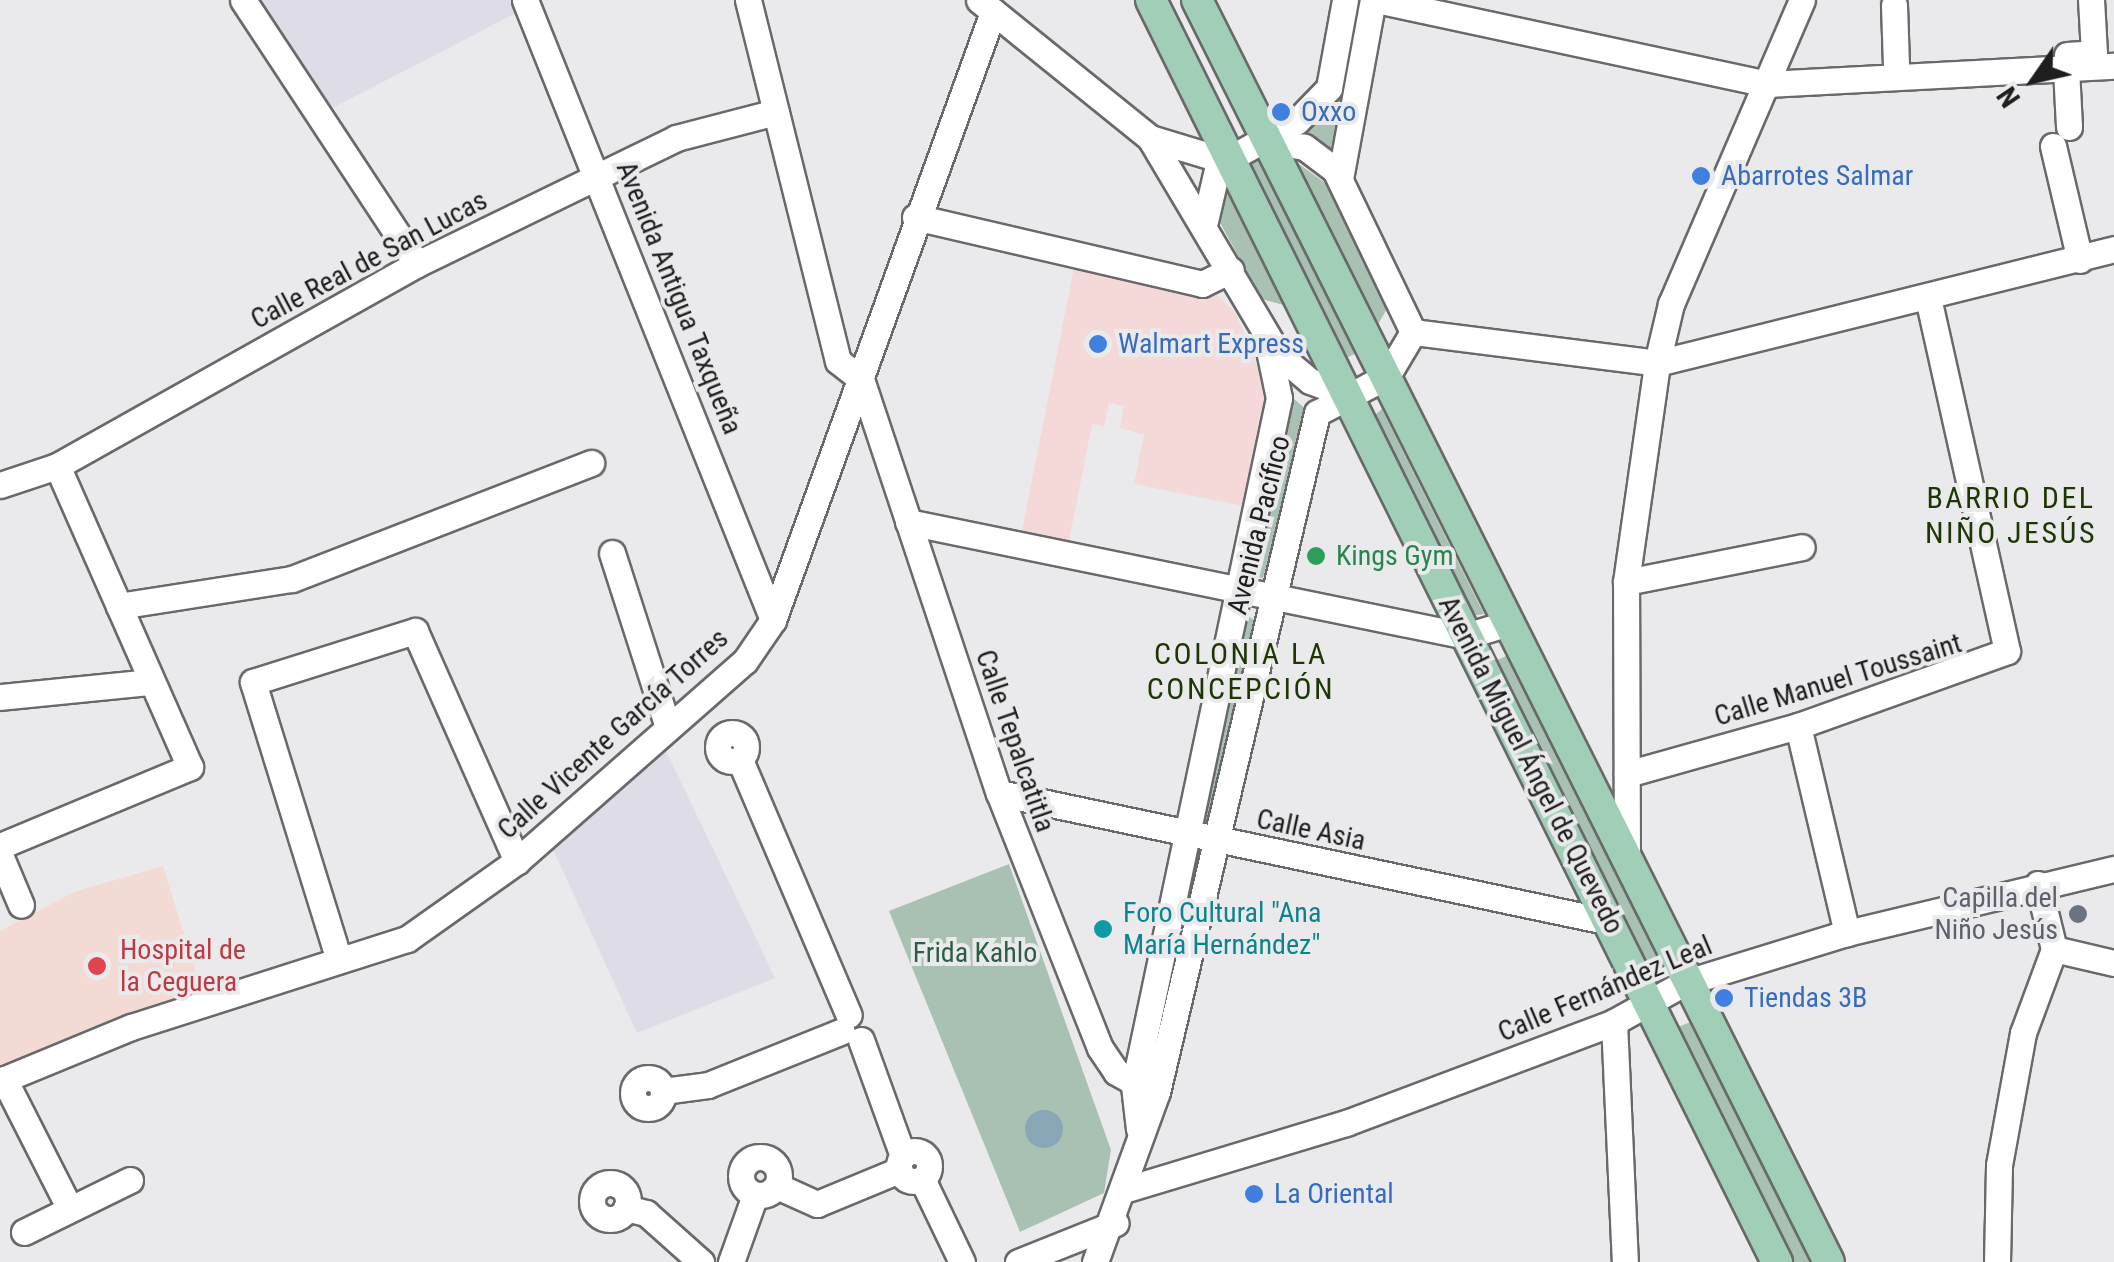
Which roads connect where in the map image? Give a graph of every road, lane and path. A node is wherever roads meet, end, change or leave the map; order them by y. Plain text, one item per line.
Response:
1 (244, 0) edge
2 (525, 0) edge
3 (1150, 0) edge
4 (1197, 0) edge
5 (1345, 0) edge
6 (1375, 0) edge
7 (1802, 0) edge
8 (2091, 0) edge
9 (757, 4) edge
10 (1894, 5) dead end
11 (986, 6) edge
12 (2107, 57) edge
13 (1777, 59) junction
14 (1896, 66) junction
15 (2066, 69) junction
16 (1767, 84) junction
17 (776, 112) junction
18 (1260, 127) junction
19 (1150, 138) junction
20 (1217, 146) junction
21 (599, 177) junction
22 (1340, 180) junction
23 (915, 217) junction
24 (1205, 221) junction
25 (2114, 249) edge
26 (2080, 260) junction
27 (418, 264) junction
28 (1230, 270) junction
29 (1929, 302) junction
30 (1414, 332) junction
31 (1266, 336) junction
32 (1657, 363) junction
33 (861, 379) junction
34 (1382, 380) junction
35 (1348, 395) junction
36 (591, 463) dead end
37 (58, 466) junction
38 (0, 485) edge
39 (908, 522) junction
40 (1802, 547) dead end
41 (612, 553) dead end
42 (1626, 582) junction
43 (1234, 591) junction
44 (1271, 599) junction
45 (119, 606) junction
46 (773, 620) junction
47 (1505, 624) junction
48 (1466, 636) junction
49 (151, 682) junction
50 (0, 697) edge
51 (668, 724) junction
52 (1798, 726) junction
53 (740, 760) dead end
54 (1626, 774) junction
55 (1000, 793) junction
56 (1185, 835) junction
57 (1218, 842) junction
58 (0, 846) edge
59 (0, 855) edge
60 (517, 861) junction
61 (1627, 866) junction
62 (2114, 870) edge
63 (2038, 884) junction
64 (20, 905) dead end
65 (1610, 922) junction
66 (1847, 933) junction
67 (2054, 949) junction
68 (339, 960) junction
69 (2114, 964) edge
70 (1684, 984) junction
71 (1647, 998) junction
72 (1614, 1022) junction
73 (850, 1029) junction
74 (2, 1080) edge
75 (1146, 1089) junction
76 (663, 1091) dead end
77 (908, 1168) junction
78 (130, 1180) dead end
79 (1127, 1189) junction
80 (69, 1208) junction
81 (626, 1208) dead end
82 (1116, 1223) junction
83 (24, 1232) dead end
84 (702, 1262) edge
85 (731, 1262) edge
86 (962, 1262) edge
87 (1020, 1262) edge
88 (1096, 1262) edge
89 (1118, 1262) edge
90 (1625, 1262) edge
91 (1777, 1262) edge
92 (1829, 1262) edge
93 (1997, 1262) edge

1 - 27 street
2 - 21 street, Avenida Antigua Taxqueña
3 - 20 main road, Avenida Miguel Ángel de Quevedo
4 - 18 main road, Avenida Miguel Ángel de Quevedo
5 - 18 street
6 - 16 street
6 - 22 street
7 - 13 street
8 - 12 street
9 - 17 street, Calle Tepalcatitla
10 - 14 street
11 - 19 street
11 - 23 street, Calle Vicente García Torres
12 - 14 street
12 - 15 street
13 - 14 street
13 - 16 street
15 - 16 street
15 - 26 street
16 - 32 street
17 - 21 street, Calle Real de San Lucas
17 - 33 street, Calle Tepalcatitla
18 - 20 main road
18 - 22 street
18 - 34 main road, Avenida Miguel Ángel de Quevedo
19 - 20 street
19 - 24 street
20 - 24 street
20 - 35 main road, Avenida Miguel Ángel de Quevedo
21 - 27 street, Calle Real de San Lucas
21 - 46 street, Avenida Antigua Taxqueña
22 - 30 street
23 - 28 street
23 - 33 street, Calle Vicente García Torres
24 - 28 street
25 - 26 street
26 - 29 street
27 - 37 street, Calle Real de San Lucas
28 - 31 street
29 - 32 street
29 - 52 street, Calle Manuel Toussaint
30 - 32 street
30 - 34 street
31 - 35 street
31 - 43 street, Avenida Pacífico
32 - 42 street
33 - 39 street, Calle Tepalcatitla
33 - 46 street, Calle Vicente García Torres
34 - 35 street, Avenida Pacífico
34 - 47 main road, Avenida Miguel Ángel de Quevedo
35 - 44 street, Avenida Pacífico
35 - 48 main road, Avenida Miguel Ángel de Quevedo
36 - 45 street
37 - 38 street, Calle Real de San Lucas
37 - 45 street
39 - 43 street
39 - 55 street, Calle Tepalcatitla
40 - 42 street
41 - 51 street
42 - 54 street
43 - 44 street
43 - 56 street, Avenida Pacífico
44 - 48 street
44 - 57 street, Avenida Pacífico
45 - 49 street
46 - 51 street, Calle Vicente García Torres
47 - 48 street
47 - 61 main road, Avenida Miguel Ángel de Quevedo
48 - 65 main road, Avenida Miguel Ángel de Quevedo
49 - 50 street
49 - 58 street
51 - 60 street, Calle Vicente García Torres
52 - 54 street, Calle Manuel Toussaint
52 - 66 street
53 - 73 street
54 - 61 street
55 - 56 street, Calle Asia
55 - 75 street, Calle Tepalcatitla
56 - 57 street, Calle Asia
56 - 75 street, Avenida Pacífico
57 - 65 street, Calle Asia
57 - 75 street, Avenida Pacífico
59 - 64 street
60 - 68 street, Calle Vicente García Torres
60 - 68 street
61 - 70 main road, Avenida Miguel Ángel de Quevedo
62 - 63 street, Calle Fernández Leal
63 - 66 street, Calle Fernández Leal
63 - 67 street
65 - 71 main road, Avenida Miguel Ángel de Quevedo
66 - 70 street, Calle Fernández Leal
67 - 69 street
67 - 93 street
68 - 74 street, Calle Vicente García Torres
70 - 71 street, Calle Fernández Leal
70 - 92 main road, Avenida Miguel Ángel de Quevedo
71 - 72 street, Calle Fernández Leal
71 - 91 main road, Avenida Miguel Ángel de Quevedo
72 - 79 street, Calle Fernández Leal
72 - 90 street
73 - 76 street
73 - 77 street
74 - 80 street
75 - 79 street, Avenida Pacífico
77 - 85 street
77 - 86 street
78 - 80 street
79 - 82 street, Avenida Pacífico
80 - 83 street
81 - 84 street
82 - 87 street
82 - 88 street, Avenida Pacífico
82 - 89 street

